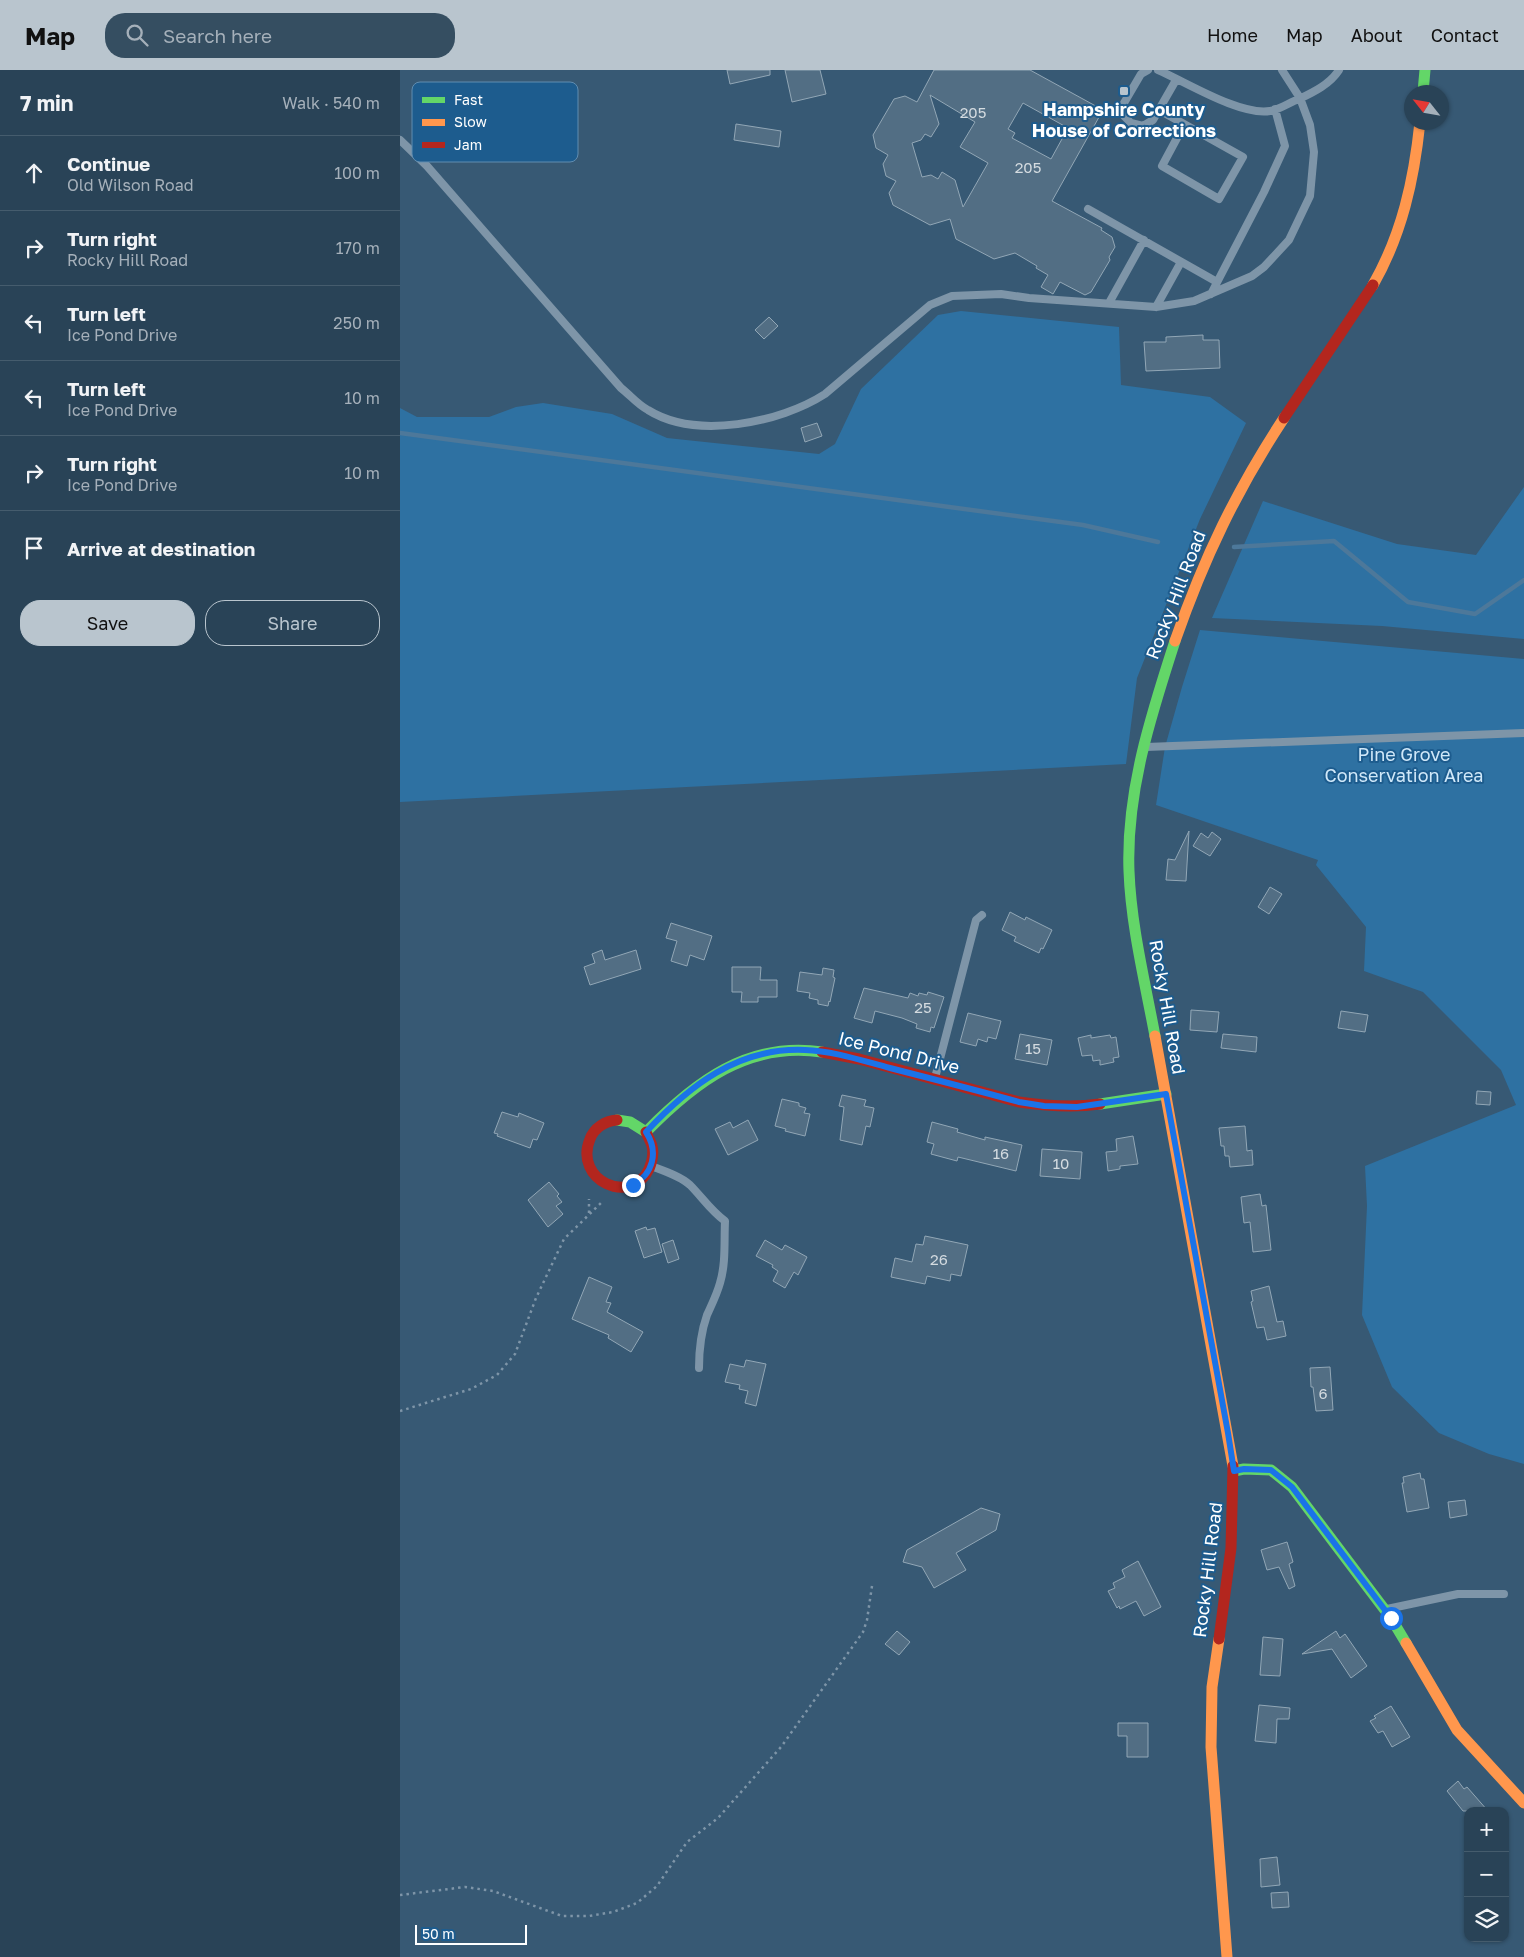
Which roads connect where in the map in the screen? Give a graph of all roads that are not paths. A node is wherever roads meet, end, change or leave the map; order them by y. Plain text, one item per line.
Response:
1 (1148, 70) edge
2 (1158, 70) edge
3 (1282, 70) edge
4 (1339, 70) edge
5 (1424, 70) edge
6 (1176, 80) junction
7 (1423, 85) edge
8 (1300, 98) junction
9 (1275, 109) junction
10 (1159, 110) junction
11 (1184, 125) junction
12 (1419, 130) edge
13 (400, 140) edge
14 (412, 152) edge
15 (423, 162) edge
16 (1088, 209) dead end
17 (1144, 240) junction
18 (1181, 262) junction
19 (1217, 282) junction
20 (1211, 294) junction
21 (1109, 303) junction
22 (1156, 307) junction
23 (1524, 733) edge
24 (1144, 747) junction
25 (982, 915) dead end
26 (934, 1080) junction
27 (1166, 1094) junction
28 (646, 1132) junction
29 (651, 1166) junction
30 (699, 1368) dead end
31 (1234, 1471) junction
32 (1504, 1594) dead end
33 (1388, 1614) junction
34 (1524, 1803) edge
35 (1227, 1957) edge

1 - 10 lane
2 - 6 lane
3 - 8 lane
4 - 8 lane
5 - 7 main road
6 - 9 lane
6 - 10 lane
8 - 9 lane
8 - 20 lane
9 - 19 lane
10 - 11 lane
11 - 11 lane
12 - 24 main road, Rocky Hill Road
13 - 14 lane
15 - 21 lane
16 - 17 lane
17 - 18 lane
17 - 21 lane
18 - 19 lane
18 - 22 lane
19 - 20 lane
20 - 22 lane
21 - 22 lane
23 - 24 lane
24 - 27 main road, Rocky Hill Road
25 - 26 lane
26 - 27 main road, Ice Pond Drive
26 - 28 main road, Ice Pond Drive
27 - 31 main road, Rocky Hill Road
28 - 29 main road
28 - 29 main road
29 - 30 lane
31 - 33 main road
31 - 35 main road, Rocky Hill Road
32 - 33 lane
33 - 34 main road

